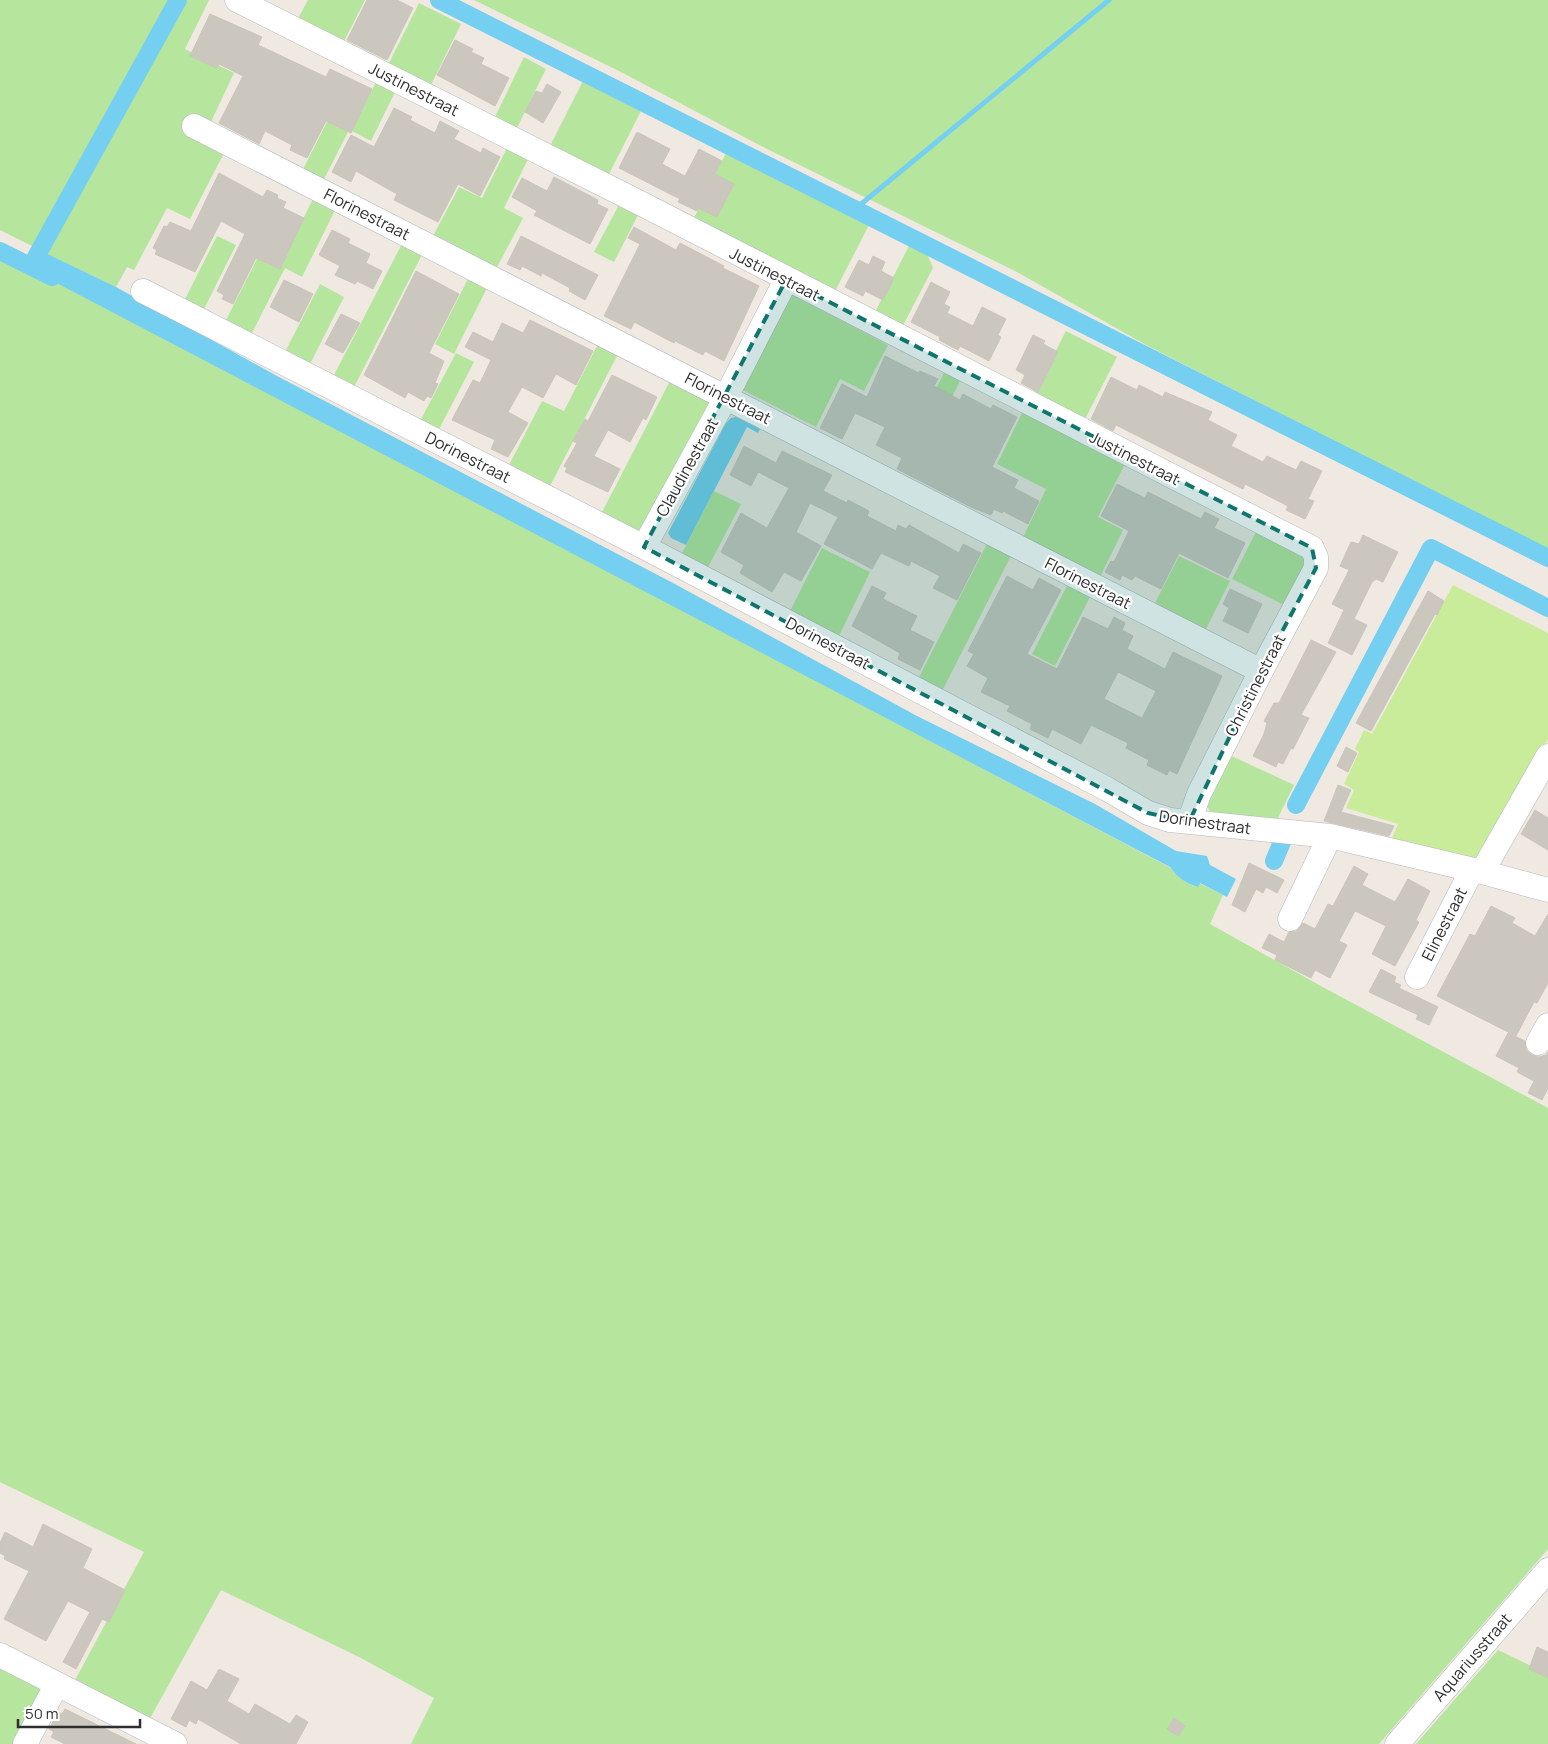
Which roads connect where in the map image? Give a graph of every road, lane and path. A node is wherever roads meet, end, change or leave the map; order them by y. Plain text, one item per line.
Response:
1 (237, 0) edge
2 (194, 126) dead end
3 (786, 280) junction
4 (143, 291) dead end
5 (726, 397) junction
6 (644, 547) junction
7 (1312, 548) joint
8 (1261, 671) junction
9 (1548, 756) edge
10 (1189, 822) junction
11 (1330, 836) junction
12 (1477, 871) junction
13 (1548, 890) edge
14 (1290, 919) dead end
15 (1417, 977) dead end
16 (1548, 1570) edge
17 (0, 1655) edge
18 (57, 1684) junction
19 (25, 1744) edge
20 (175, 1744) edge
21 (1397, 1744) edge

1 - 3 street, Justinestraat
2 - 5 street, Florinestraat
3 - 5 street, Claudinestraat
3 - 7 street, Justinestraat
4 - 6 street, Dorinestraat
5 - 6 street, Claudinestraat
5 - 8 street, Florinestraat
6 - 10 street, Dorinestraat
7 - 8 street, Christinestraat
8 - 10 street, Christinestraat
9 - 12 street, Elinestraat
10 - 11 street, Dorinestraat
11 - 12 street, Dorinestraat
11 - 14 street
12 - 13 street, Dorinestraat
12 - 15 street, Elinestraat
16 - 21 street, Aquariusstraat
17 - 18 street
18 - 19 street
18 - 20 street

